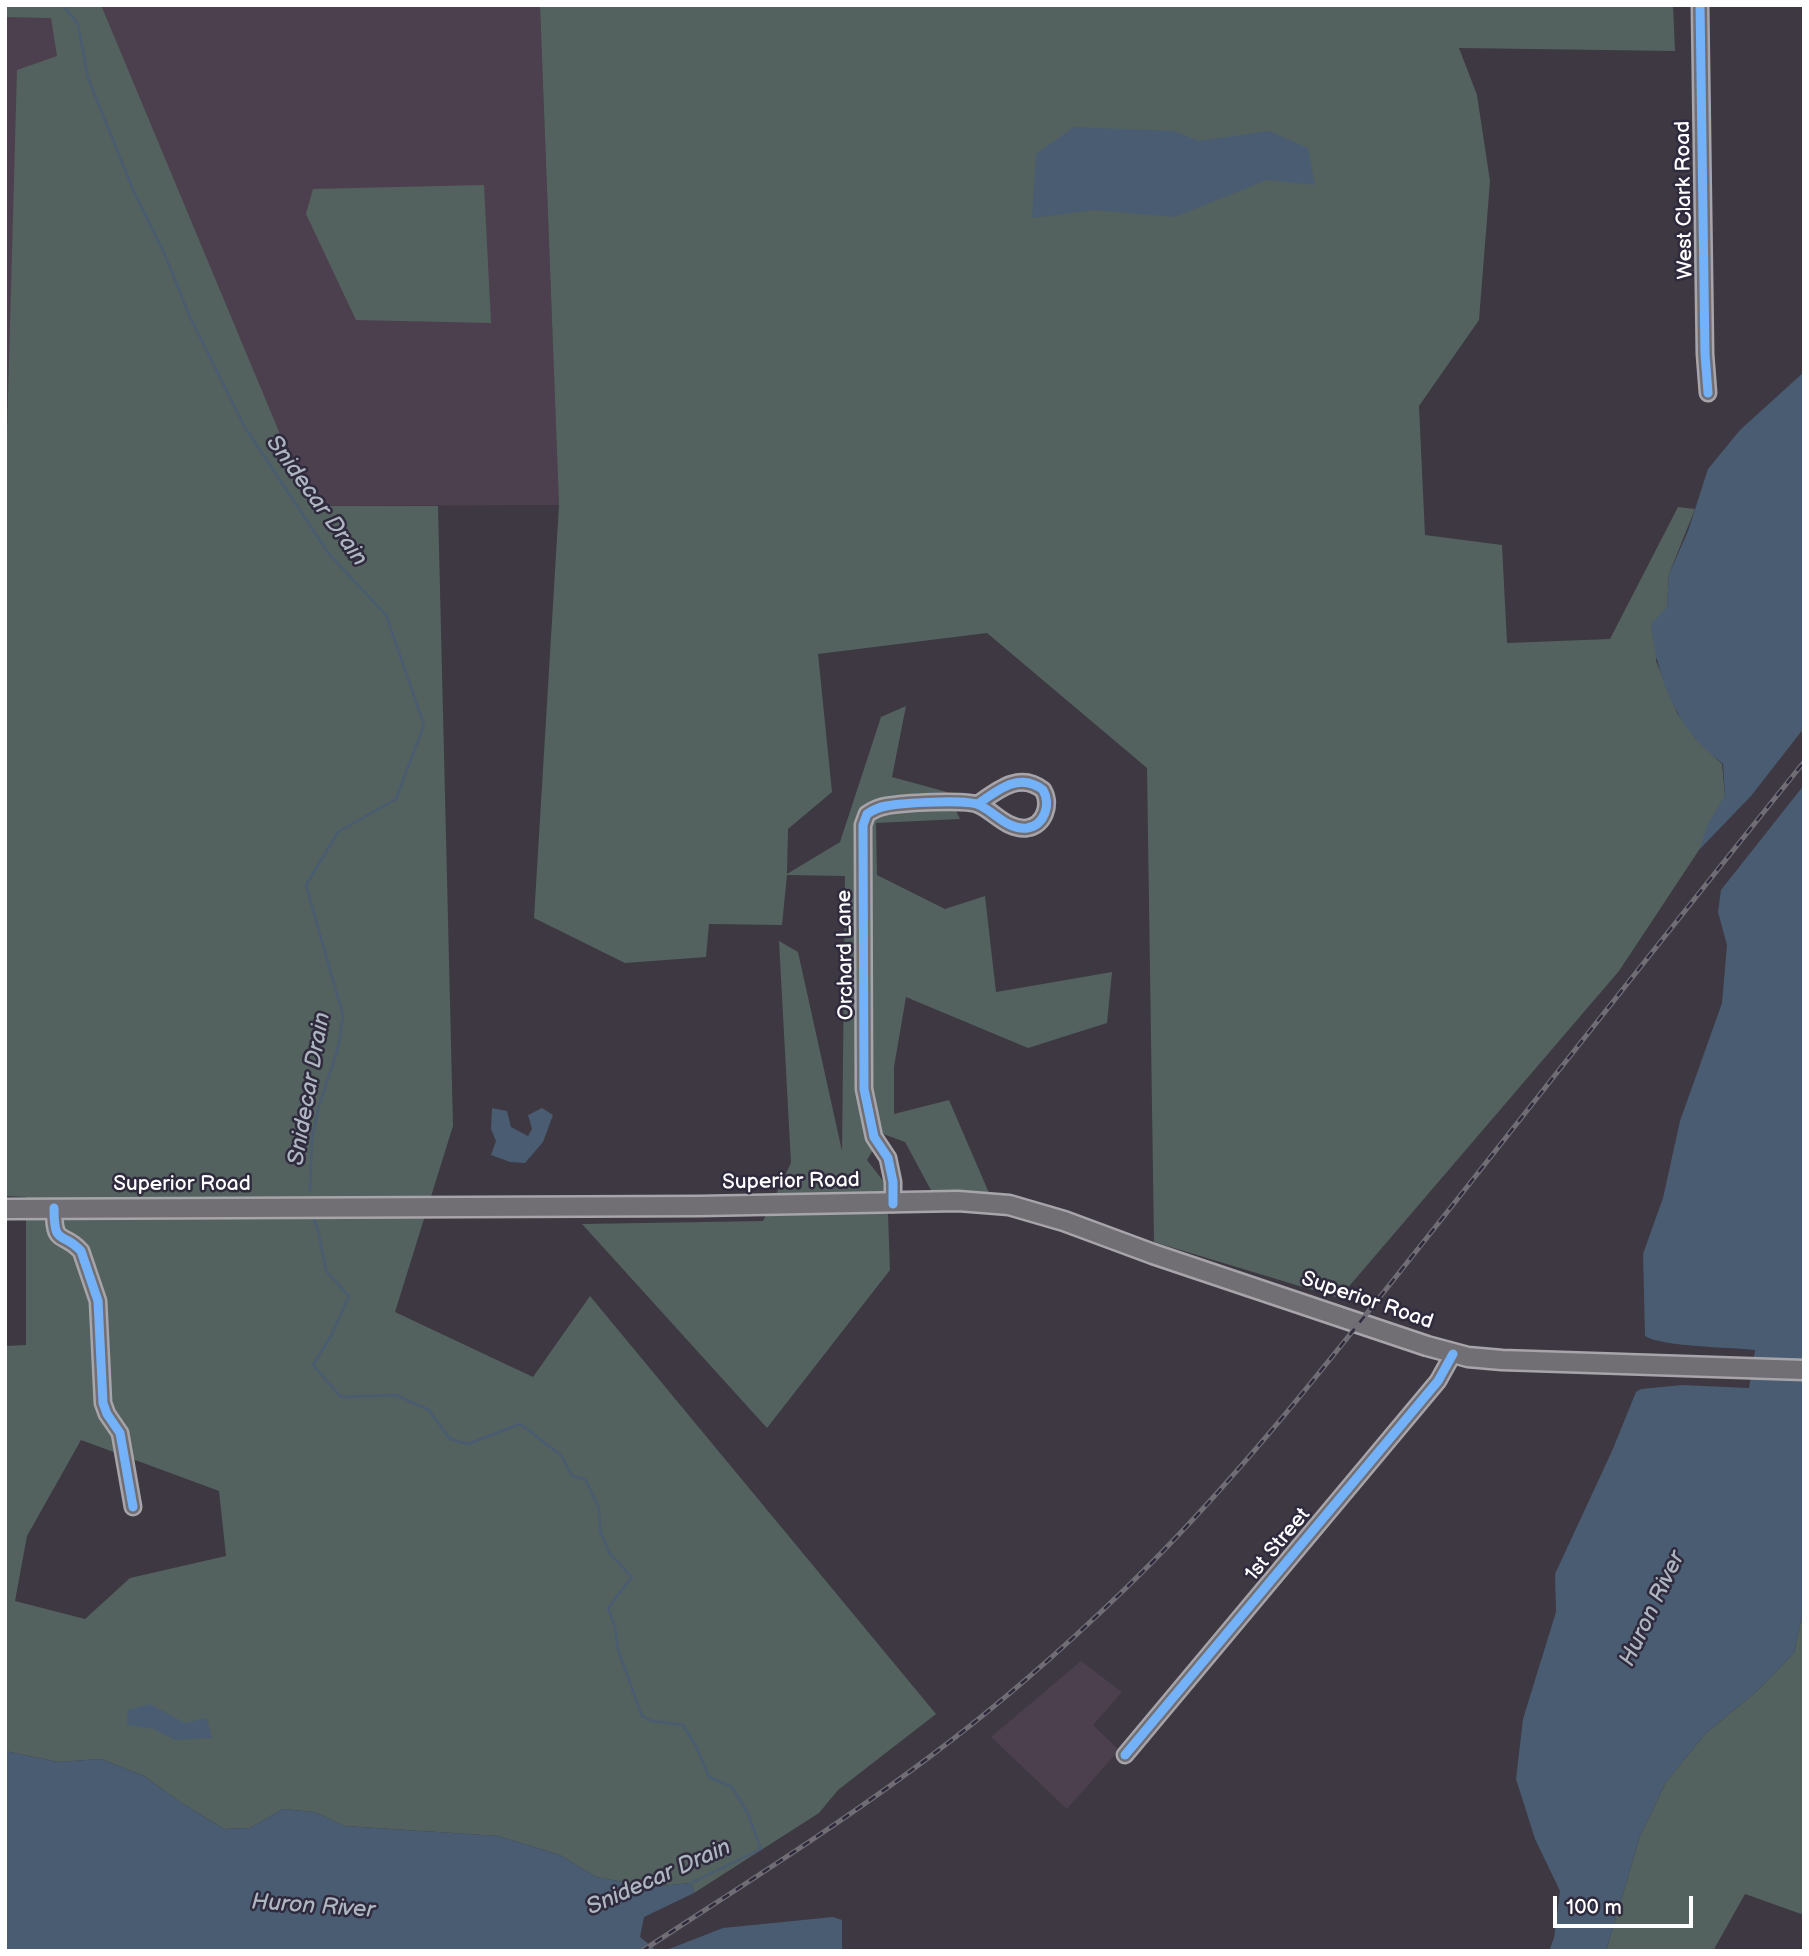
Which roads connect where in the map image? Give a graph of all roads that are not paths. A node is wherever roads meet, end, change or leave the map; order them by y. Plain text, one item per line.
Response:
1 (1700, 5) edge
2 (1708, 393) dead end
3 (978, 804) junction
4 (893, 1203) junction
5 (54, 1208) junction
6 (5, 1209) edge
7 (1452, 1354) junction
8 (1804, 1370) edge
9 (132, 1507) dead end
10 (1125, 1755) dead end

1 - 2 street, West Clark Road
3 - 3 street
3 - 4 street, Orchard Lane
4 - 5 main road, Superior Road
4 - 7 main road, Superior Road
5 - 6 main road, Superior Road
5 - 9 street
7 - 8 main road, Superior Road
7 - 10 street, 1st Street

